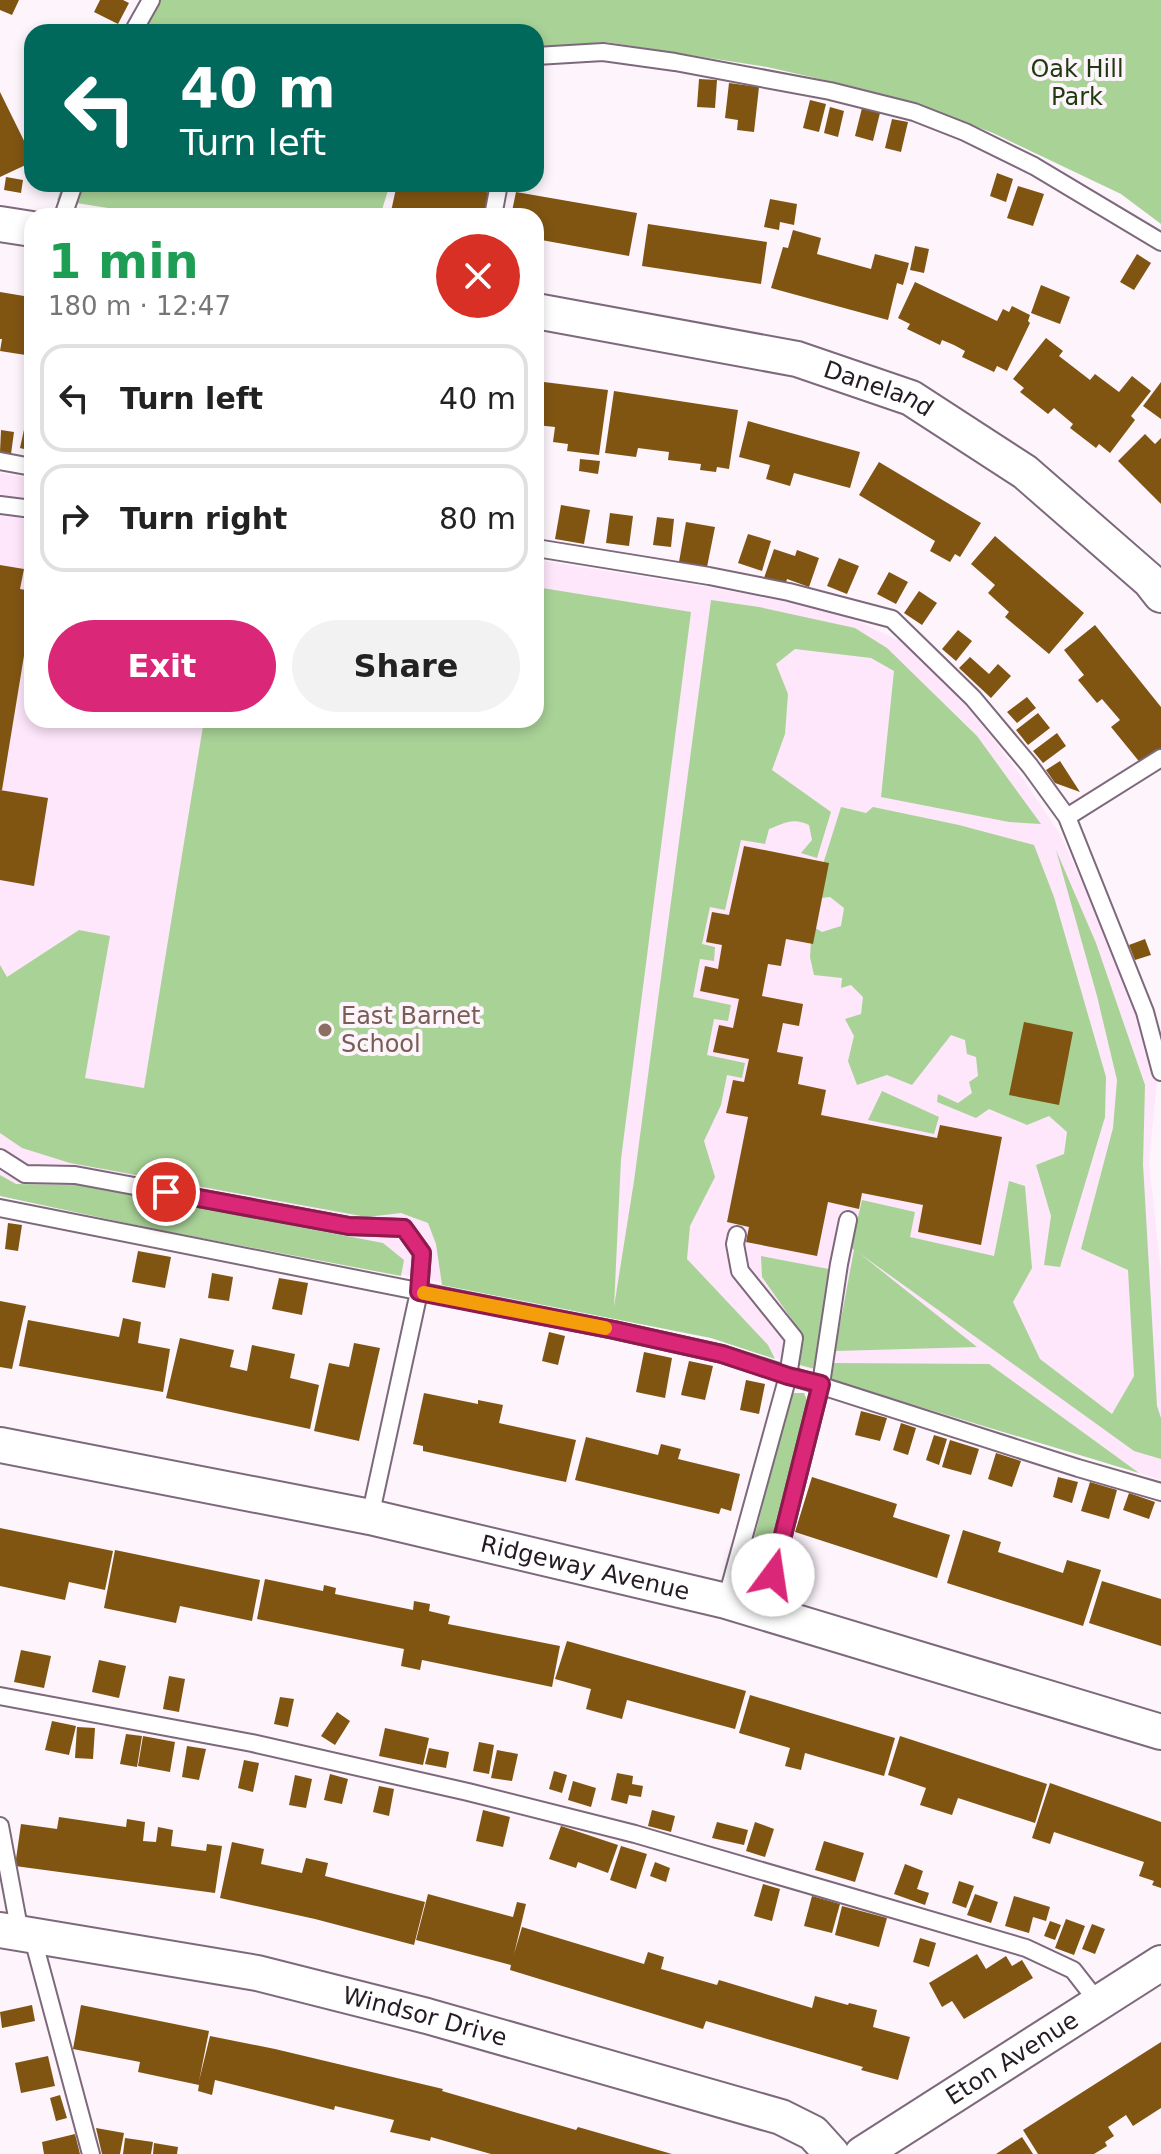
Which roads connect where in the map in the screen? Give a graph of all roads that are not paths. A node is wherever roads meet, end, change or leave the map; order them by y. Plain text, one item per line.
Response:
1 (151, 0) edge
2 (138, 24) edge
3 (544, 56) edge
4 (0, 224) edge
5 (24, 228) edge
6 (1161, 242) edge
7 (544, 312) edge
8 (0, 461) edge
9 (24, 466) edge
10 (0, 505) edge
11 (24, 508) edge
12 (544, 549) edge
13 (1161, 595) edge
14 (1161, 758) edge
15 (1067, 817) junction
16 (1161, 1072) edge
17 (0, 1158) edge
18 (0, 1208) edge
19 (848, 1220) dead end
20 (737, 1235) dead end
21 (419, 1292) junction
22 (788, 1376) junction
23 (821, 1384) junction
24 (0, 1445) edge
25 (1161, 1492) edge
26 (370, 1517) junction
27 (726, 1601) junction
28 (764, 1611) junction
29 (0, 1696) edge
30 (1161, 1732) edge
31 (0, 1826) edge
32 (17, 1933) edge
33 (1161, 1963) edge
34 (1098, 2002) junction
35 (91, 2154) edge
36 (832, 2154) edge
37 (862, 2154) edge

1 - 2 lane
3 - 6 lane
4 - 5 street
7 - 13 street, Daneland
8 - 9 lane
10 - 11 lane
12 - 15 lane
14 - 15 lane
15 - 16 lane
17 - 21 lane
18 - 21 lane
19 - 23 lane
20 - 22 lane
21 - 22 lane
21 - 26 lane
22 - 23 lane
22 - 27 lane
23 - 25 lane
23 - 28 lane
24 - 26 street, Ridgeway Avenue
26 - 27 street, Ridgeway Avenue
27 - 28 street, Ridgeway Avenue
28 - 30 street, Ridgeway Avenue
29 - 34 lane
31 - 32 lane
32 - 35 lane
32 - 36 street, Windsor Drive
33 - 34 street, Eton Avenue
34 - 37 street, Eton Avenue

